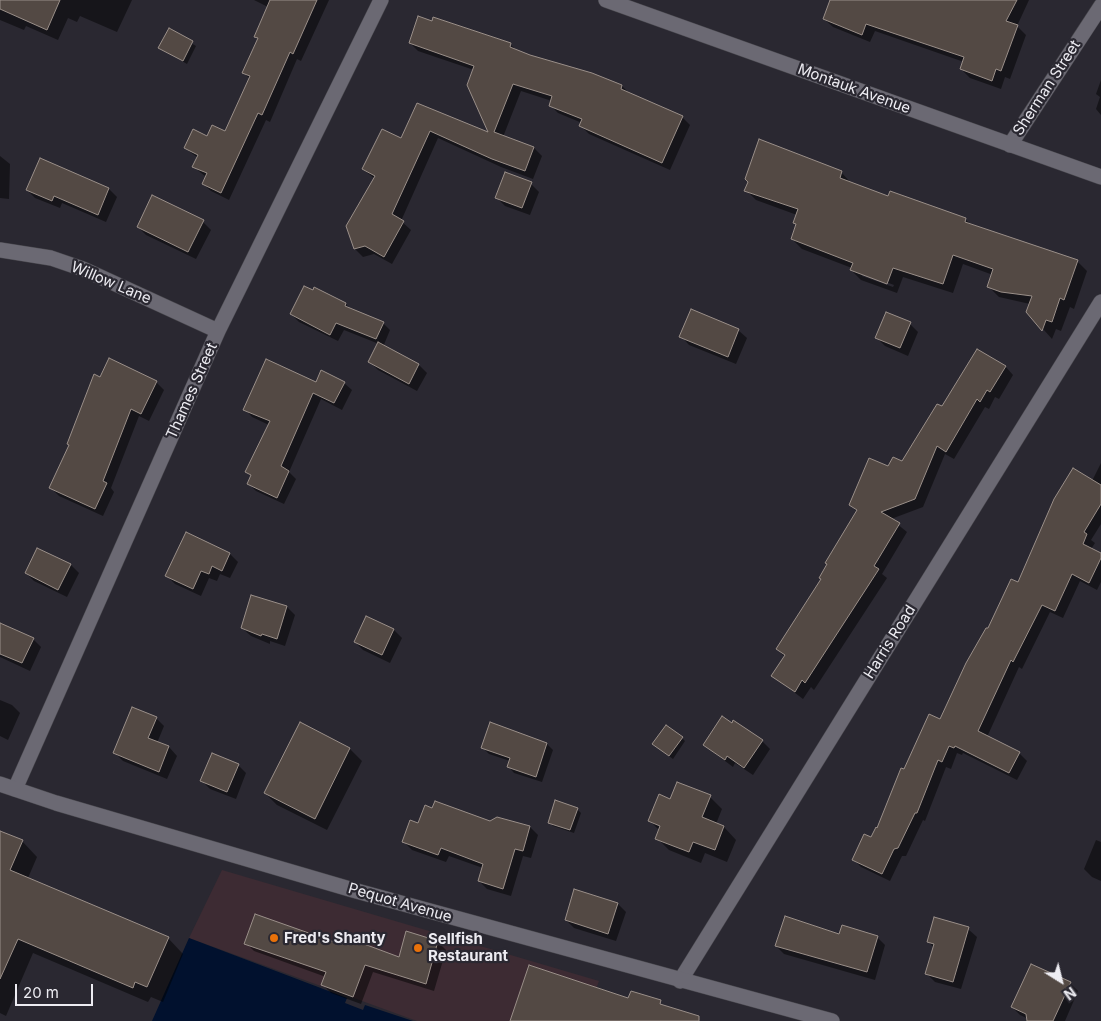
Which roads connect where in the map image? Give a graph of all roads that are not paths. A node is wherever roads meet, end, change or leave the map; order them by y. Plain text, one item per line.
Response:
1 (381, 0) edge
2 (606, 0) edge
3 (1101, 6) edge
4 (1010, 144) junction
5 (1101, 177) edge
6 (0, 250) edge
7 (1101, 302) edge
8 (218, 331) junction
9 (0, 784) edge
10 (15, 789) junction
11 (680, 981) junction
12 (832, 1021) edge

1 - 8 street, Thames Street
2 - 4 street, Montauk Avenue
3 - 4 street, Sherman Street
4 - 5 street, Montauk Avenue
6 - 8 street, Willow Lane
7 - 11 street, Harris Road
8 - 10 street, Thames Street
9 - 10 street, Pequot Avenue
10 - 11 street, Pequot Avenue
11 - 12 street, Pequot Avenue

